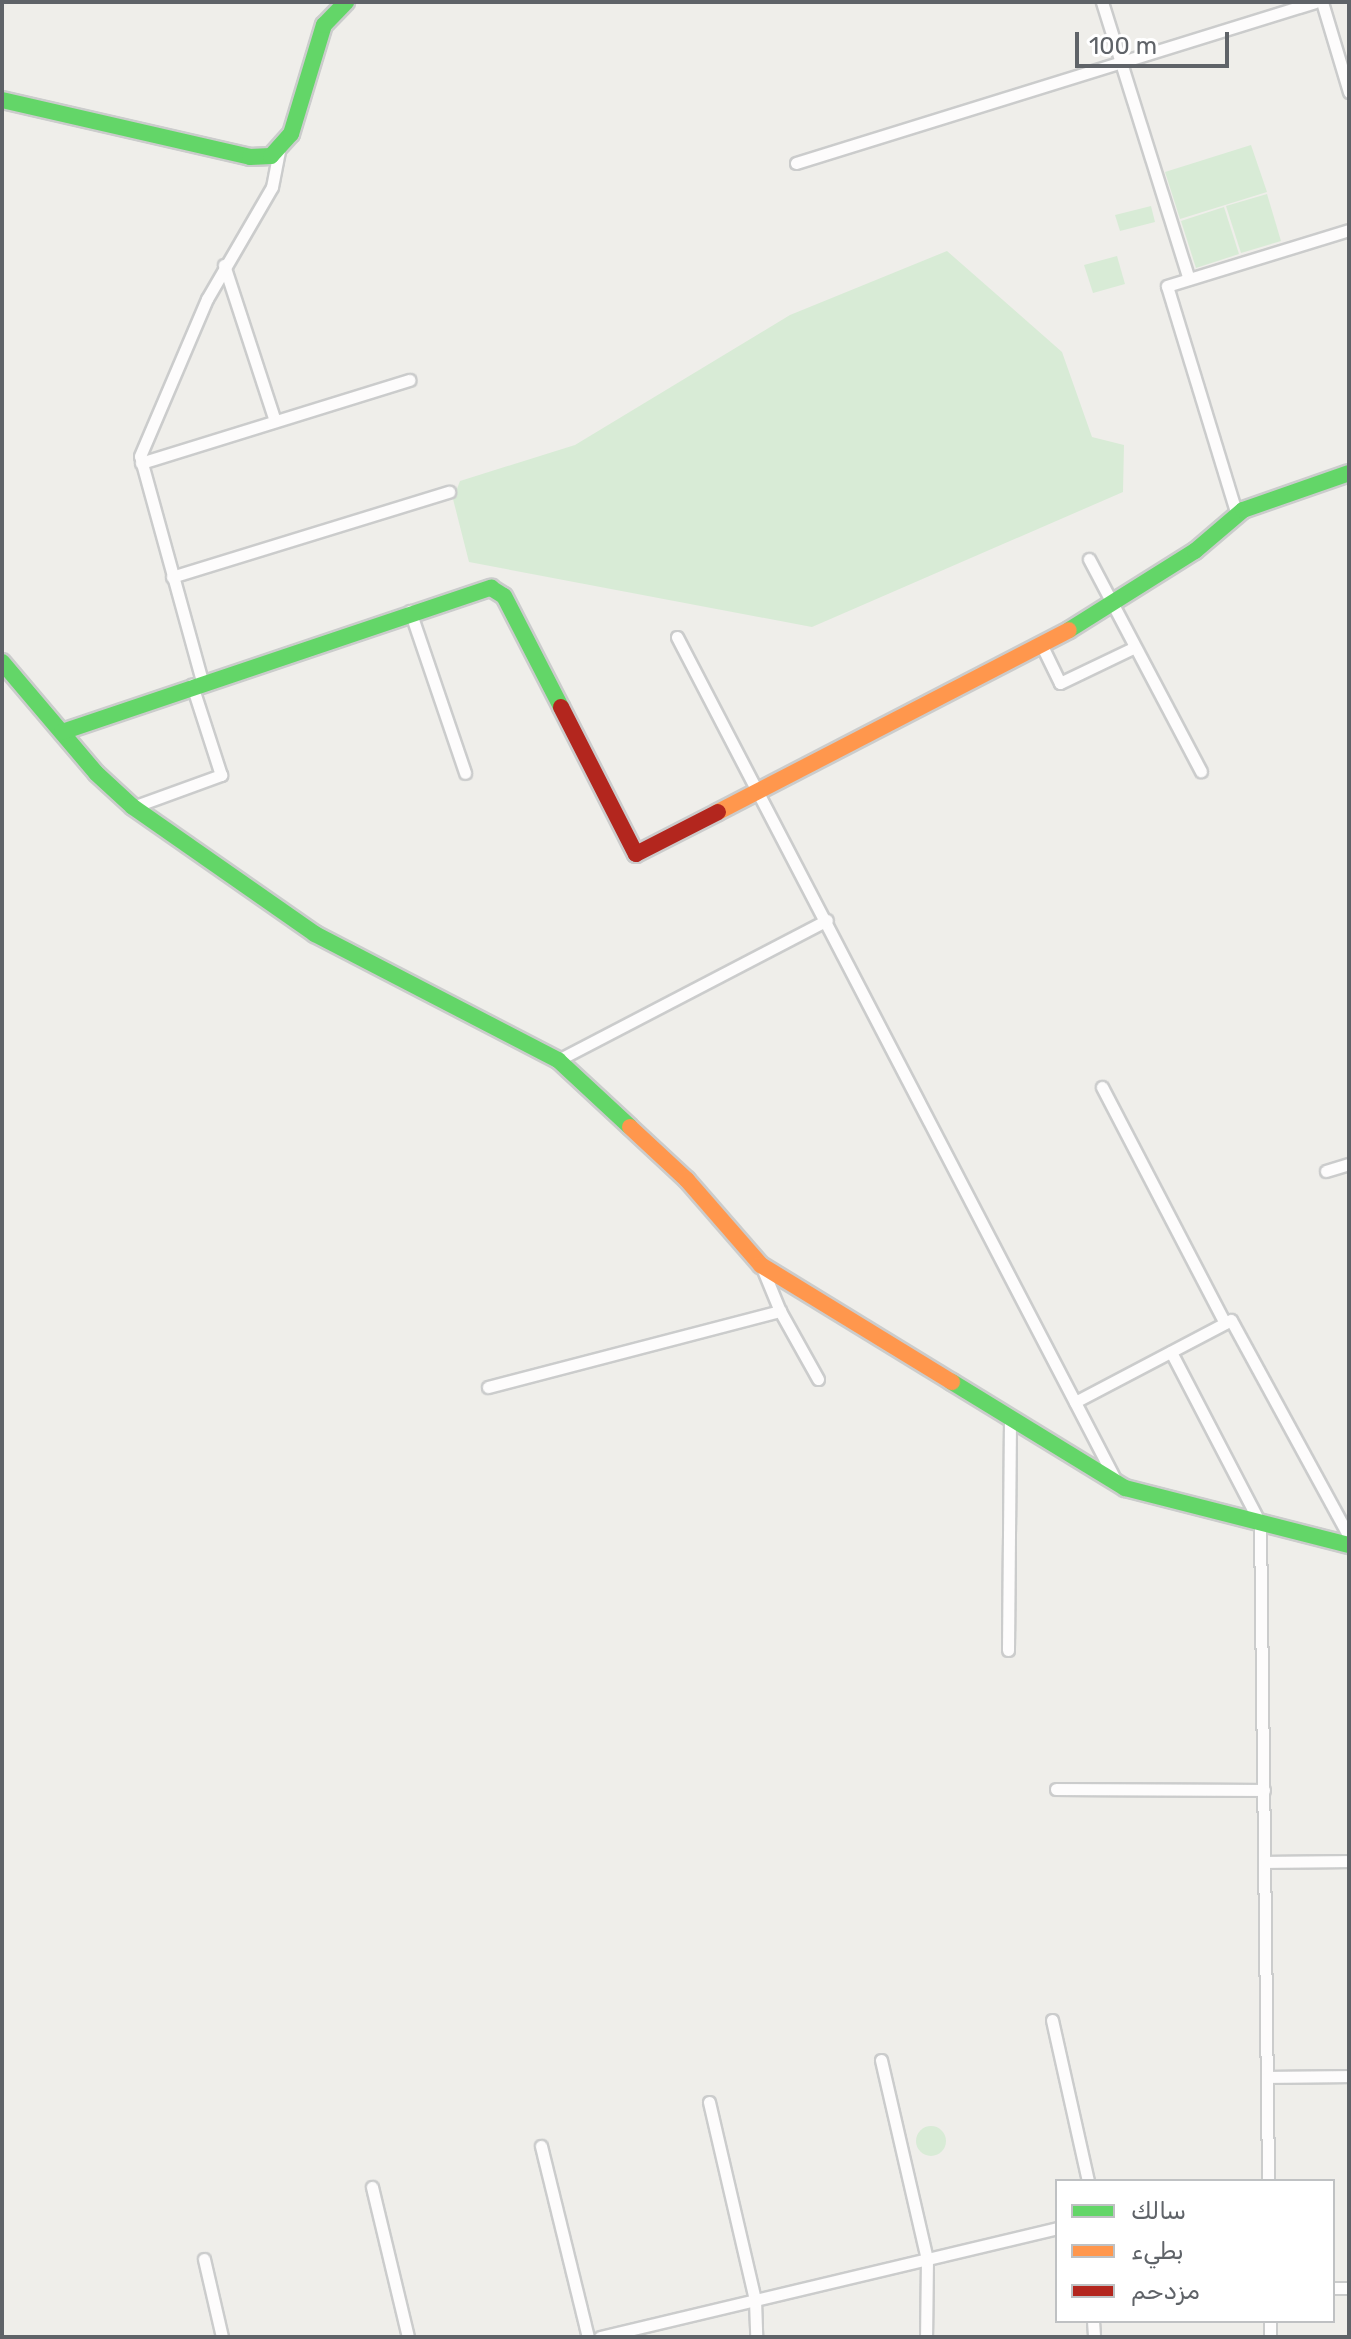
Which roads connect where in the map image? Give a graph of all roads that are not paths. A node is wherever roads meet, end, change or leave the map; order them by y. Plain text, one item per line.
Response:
1 (346, 2) edge
2 (1102, 2) edge
3 (1315, 2) edge
4 (1322, 2) edge
5 (1122, 65) junction
6 (1349, 92) edge
7 (2, 100) edge
8 (279, 152) junction
9 (796, 163) dead end
10 (1349, 230) edge
11 (224, 265) junction
12 (1189, 279) junction
13 (409, 380) dead end
14 (275, 421) junction
15 (141, 463) junction
16 (1349, 473) edge
17 (449, 492) dead end
18 (1237, 515) junction
19 (1089, 559) dead end
20 (172, 577) junction
21 (1112, 603) junction
22 (410, 611) junction
23 (677, 637) dead end
24 (1042, 646) junction
25 (1135, 647) junction
26 (2, 662) edge
27 (197, 683) junction
28 (62, 732) junction
29 (1201, 771) dead end
30 (465, 773) dead end
31 (759, 792) junction
32 (133, 807) junction
33 (827, 920) junction
34 (558, 1060) junction
35 (1102, 1087) dead end
36 (1349, 1164) edge
37 (1326, 1171) dead end
38 (761, 1265) junction
39 (780, 1311) junction
40 (1225, 1323) junction
41 (1171, 1352) junction
42 (818, 1379) dead end
43 (488, 1387) dead end
44 (1075, 1402) junction
45 (1010, 1419) junction
46 (1117, 1484) junction
47 (1260, 1523) junction
48 (1349, 1536) edge
49 (1349, 1545) edge
50 (1008, 1650) dead end
51 (1056, 1789) dead end
52 (1264, 1790) junction
53 (1349, 1861) edge
54 (1265, 1862) junction
55 (1052, 2020) dead end
56 (881, 2060) dead end
57 (1349, 2076) edge
58 (1268, 2077) junction
59 (709, 2102) dead end
60 (541, 2146) dead end
61 (1088, 2179) edge
62 (1268, 2179) edge
63 (372, 2187) dead end
64 (1055, 2228) edge
65 (204, 2259) dead end
66 (927, 2259) junction
67 (755, 2300) junction
68 (222, 2337) edge
69 (408, 2337) edge
70 (588, 2337) edge
71 (600, 2337) edge
72 (756, 2337) edge
73 (926, 2337) edge

1 - 8 street
2 - 5 street
3 - 5 street
4 - 6 street
5 - 9 street
5 - 12 street
7 - 8 street
8 - 11 street
10 - 12 street
11 - 14 street
11 - 15 street
12 - 18 street
13 - 14 street
14 - 15 street
15 - 20 street
16 - 18 street
17 - 20 street
18 - 21 street
19 - 21 street
20 - 27 street
21 - 24 street
21 - 25 street
22 - 27 street
22 - 30 street
22 - 31 street
23 - 31 street
24 - 25 street
24 - 31 street
25 - 29 street
26 - 28 street
27 - 28 street
27 - 32 street
28 - 32 street
31 - 33 street
32 - 34 street
33 - 34 street
33 - 44 street
34 - 38 street
35 - 40 street
36 - 37 street
38 - 39 street
38 - 45 street
39 - 42 street
39 - 43 street
40 - 41 street
40 - 48 street
41 - 44 street
41 - 47 street
44 - 46 street
45 - 46 street
45 - 50 street
46 - 47 street
47 - 49 street
47 - 52 street
51 - 52 street
52 - 54 street
53 - 54 street
54 - 58 street
55 - 61 street
56 - 66 street
57 - 58 street
58 - 62 street
59 - 67 street
60 - 70 street
63 - 69 street
64 - 66 street
65 - 68 street
66 - 67 street
66 - 73 street
67 - 71 street
67 - 72 street

